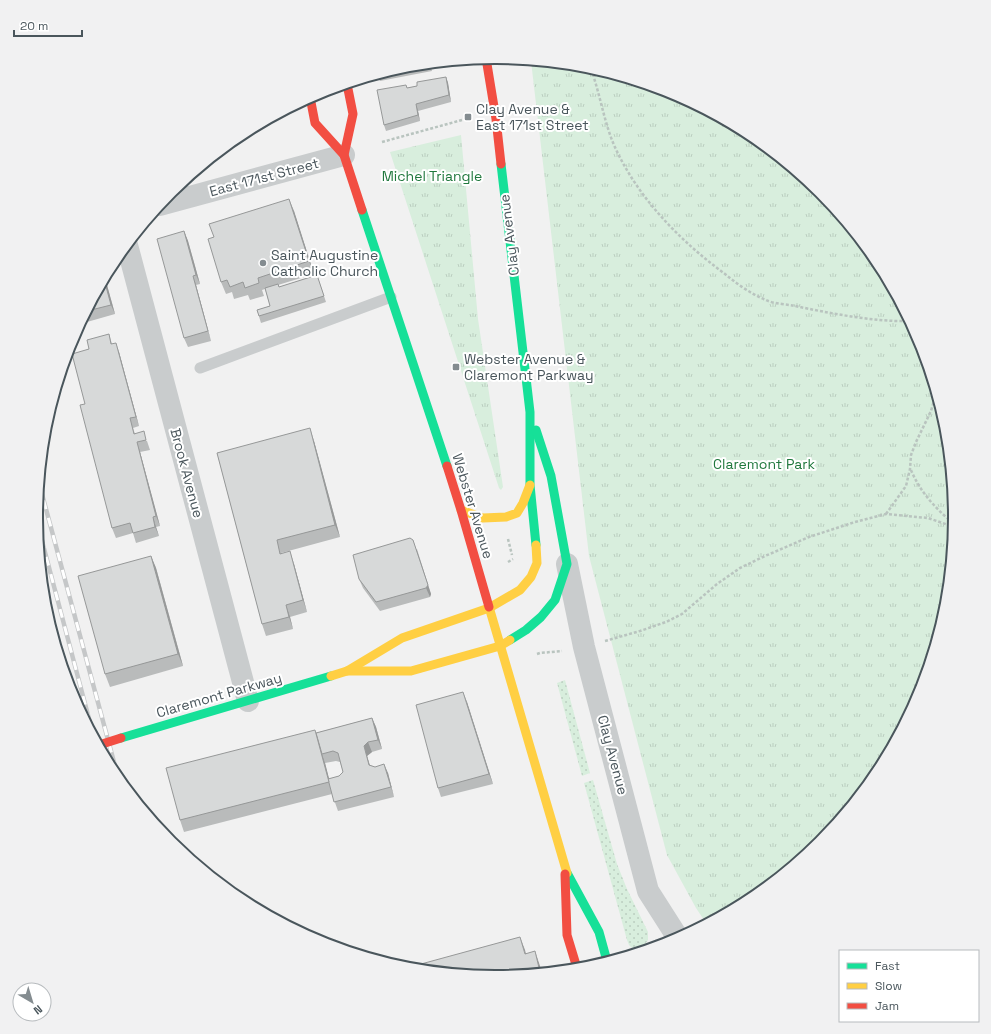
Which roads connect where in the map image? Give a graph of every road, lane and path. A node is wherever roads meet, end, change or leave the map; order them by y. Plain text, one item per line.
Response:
1 (487, 64) edge
2 (594, 75) edge
3 (348, 90) edge
4 (312, 104) edge
5 (462, 120) dead end
6 (382, 142) dead end
7 (344, 155) junction
8 (177, 196) edge
9 (129, 253) edge
10 (390, 297) junction
11 (903, 320) edge
12 (200, 368) dead end
13 (934, 402) edge
14 (530, 412) junction
15 (910, 470) junction
16 (530, 485) junction
17 (461, 510) junction
18 (886, 514) junction
19 (948, 519) edge
20 (948, 523) edge
21 (506, 533) dead end
22 (513, 558) junction
23 (508, 562) dead end
24 (567, 564) junction
25 (515, 566) dead end
26 (489, 608) junction
27 (602, 642) dead end
28 (500, 646) junction
29 (563, 651) dead end
30 (537, 654) dead end
31 (347, 671) junction
32 (248, 701) junction
33 (104, 743) edge
34 (565, 869) junction
35 (675, 933) edge
36 (605, 956) edge
37 (575, 962) edge

1 - 14 street, Clay Avenue
2 - 11 path
3 - 7 street
4 - 7 street, Webster Avenue
5 - 6 path
7 - 8 street, East 171st Street
7 - 10 street, Webster Avenue
9 - 32 street, Brook Avenue
10 - 12 lane
10 - 17 street, Webster Avenue
13 - 15 path
14 - 16 street, Clay Avenue
14 - 24 street, Clay Avenue
15 - 18 path
15 - 19 path
16 - 17 street
16 - 26 street, Clay Avenue
17 - 26 street, Webster Avenue
18 - 20 path
18 - 27 path
21 - 22 path
22 - 23 path
22 - 25 path
24 - 28 street, Clay Avenue
24 - 35 street, Clay Avenue
26 - 28 street, Webster Avenue
26 - 31 street, Claremont Parkway
28 - 31 street, Claremont Parkway
28 - 34 street, Webster Avenue
29 - 30 path
31 - 32 street, Claremont Parkway
32 - 33 street, Claremont Parkway, bridge
34 - 36 street, Webster Avenue
34 - 37 street, Webster Avenue

